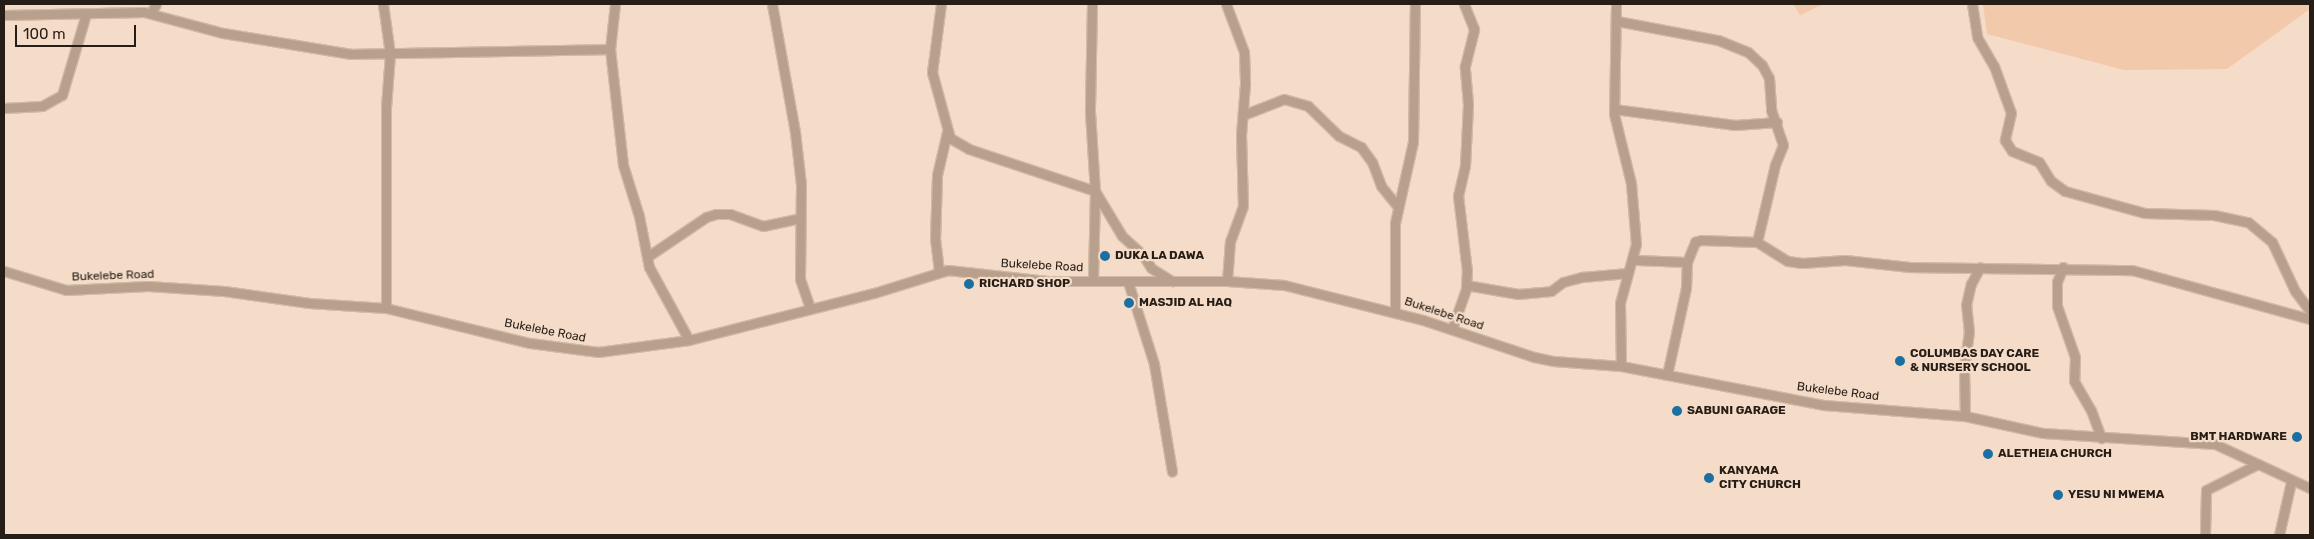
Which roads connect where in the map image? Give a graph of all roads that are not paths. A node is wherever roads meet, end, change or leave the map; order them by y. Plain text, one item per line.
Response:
1 (156, 4) edge
2 (383, 4) edge
3 (615, 4) edge
4 (772, 4) edge
5 (941, 4) edge
6 (1092, 4) edge
7 (1226, 4) edge
8 (1415, 4) edge
9 (1464, 4) edge
10 (1616, 4) edge
11 (1972, 4) edge
12 (147, 10) edge
13 (86, 14) junction
14 (4, 15) edge
15 (1617, 21) junction
16 (610, 49) junction
17 (390, 54) junction
18 (4, 108) edge
19 (1614, 109) junction
20 (1243, 115) junction
21 (1777, 122) junction
22 (947, 132) junction
23 (1095, 191) junction
24 (1397, 206) junction
25 (800, 218) junction
26 (1757, 242) junction
27 (647, 257) junction
28 (1634, 260) junction
29 (1687, 262) junction
30 (1980, 267) junction
31 (2064, 268) junction
32 (4, 271) edge
33 (939, 271) junction
34 (1628, 273) junction
35 (1093, 281) junction
36 (1172, 281) junction
37 (1227, 281) junction
38 (1128, 282) junction
39 (1466, 285) junction
40 (386, 308) junction
41 (810, 308) junction
42 (1395, 312) junction
43 (2309, 315) edge
44 (1452, 329) junction
45 (689, 340) junction
46 (1621, 366) junction
47 (1668, 375) junction
48 (1965, 416) junction
49 (2101, 438) junction
50 (2258, 464) junction
51 (1172, 471) dead end
52 (2291, 482) junction
53 (2310, 488) edge
54 (2205, 535) edge
55 (2279, 535) edge

1 - 12 street
2 - 17 street
3 - 16 street
4 - 25 street
5 - 22 street
6 - 23 street
7 - 20 street
8 - 24 street
9 - 39 street
10 - 15 street
11 - 43 street
12 - 13 street
12 - 17 street
13 - 14 street
13 - 18 street
15 - 19 street
15 - 21 street
16 - 17 street
16 - 27 street
17 - 40 street
19 - 21 street
19 - 28 street
20 - 24 street
20 - 37 street
21 - 26 street
22 - 23 street
22 - 33 street
23 - 35 street
23 - 36 street
24 - 42 street
25 - 27 street
25 - 41 street
26 - 29 street
26 - 30 street
27 - 45 street
28 - 29 street
28 - 34 street
29 - 47 street
30 - 31 street
30 - 48 street
31 - 43 street
31 - 49 street
32 - 40 street, Bukelebe Road
33 - 35 street, Bukelebe Road
33 - 41 street, Bukelebe Road
34 - 39 street
34 - 46 street
35 - 38 street, Bukelebe Road
36 - 37 street, Bukelebe Road
36 - 38 street, Bukelebe Road
37 - 42 street, Bukelebe Road
38 - 51 street
39 - 44 street
40 - 45 street, Bukelebe Road
41 - 45 street, Bukelebe Road
42 - 44 street, Bukelebe Road
44 - 46 street, Bukelebe Road
46 - 47 street, Bukelebe Road
47 - 48 street, Bukelebe Road
48 - 49 street, Bukelebe Road
49 - 50 street, Bukelebe Road
50 - 52 street, Bukelebe Road
50 - 54 street
52 - 53 street, Bukelebe Road
52 - 55 street

